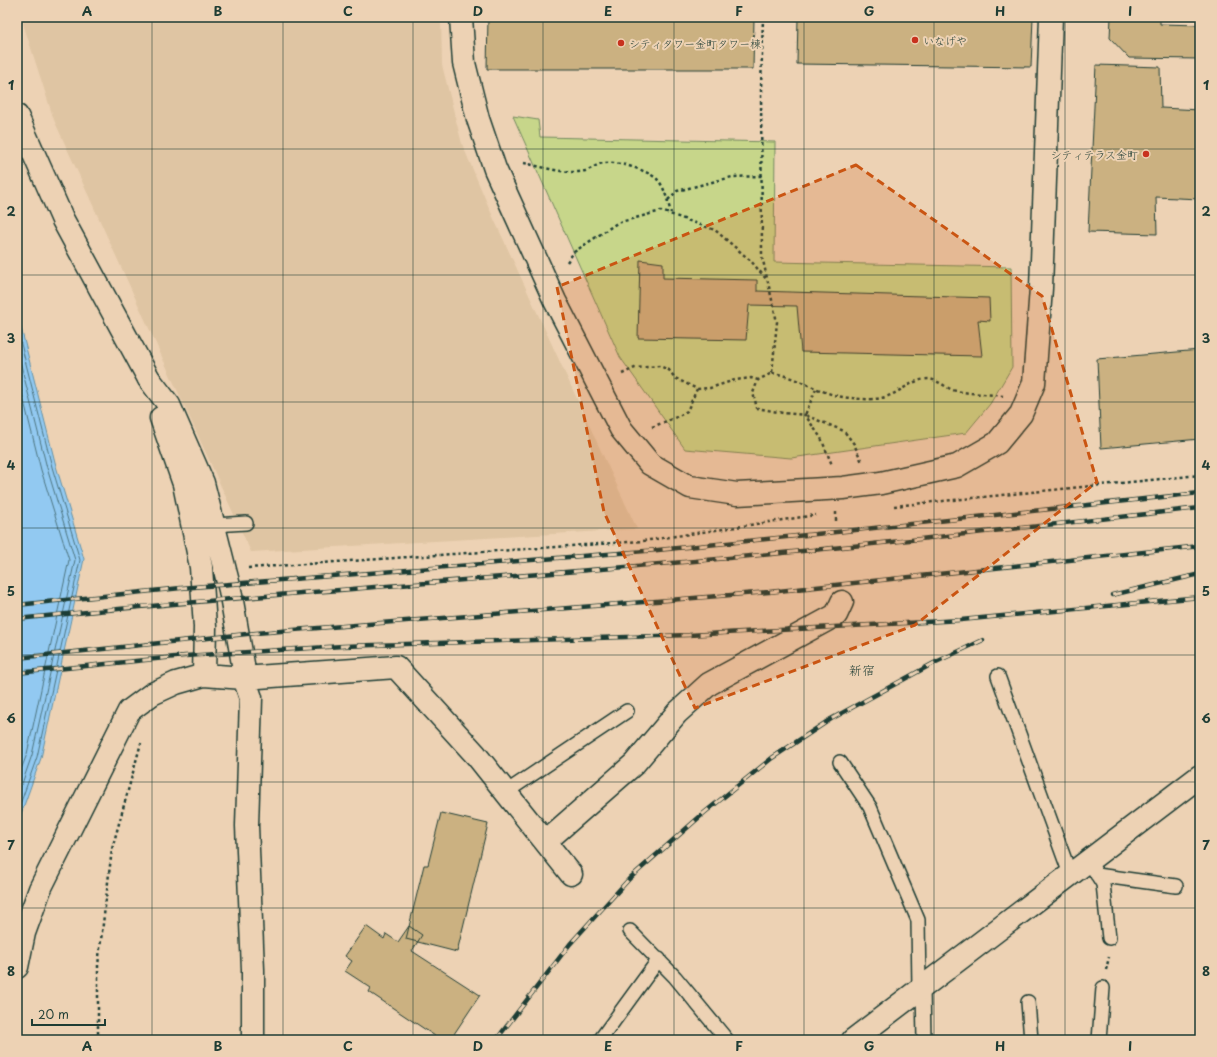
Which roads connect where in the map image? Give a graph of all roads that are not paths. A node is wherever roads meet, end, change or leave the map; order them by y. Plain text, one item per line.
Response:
1 (461, 17) edge
2 (1051, 17) edge
3 (17, 116) edge
4 (149, 379) junction
5 (246, 523) dead end
6 (214, 525) junction
7 (192, 526) junction
8 (842, 602) dead end
9 (204, 675) junction
10 (998, 676) dead end
11 (244, 678) junction
12 (627, 711) dead end
13 (840, 762) dead end
14 (1200, 776) edge
15 (506, 792) junction
16 (546, 841) junction
17 (1092, 868) junction
18 (572, 874) dead end
19 (1070, 874) junction
20 (1176, 886) dead end
21 (630, 931) dead end
22 (1109, 938) road end
23 (658, 959) junction
24 (17, 967) edge
25 (921, 988) junction
26 (1102, 988) road end
27 (1028, 1002) dead end
28 (253, 1040) edge
29 (600, 1040) edge
30 (727, 1040) edge
31 (853, 1040) edge
32 (924, 1040) edge
33 (1031, 1040) edge
34 (1099, 1040) edge

1 - 2 street
3 - 4 street
4 - 6 street
4 - 7 street
5 - 6 lane
6 - 7 street
6 - 11 street
7 - 9 street
8 - 16 street
9 - 11 street
9 - 24 street
10 - 19 lane
11 - 15 street
11 - 28 street
12 - 15 lane
13 - 25 lane
14 - 17 street
15 - 16 street
16 - 18 street
17 - 19 street
17 - 20 lane
17 - 22 lane
19 - 25 street
21 - 23 lane
23 - 29 lane
23 - 30 lane
25 - 31 street
25 - 32 lane
26 - 34 lane
27 - 33 lane

